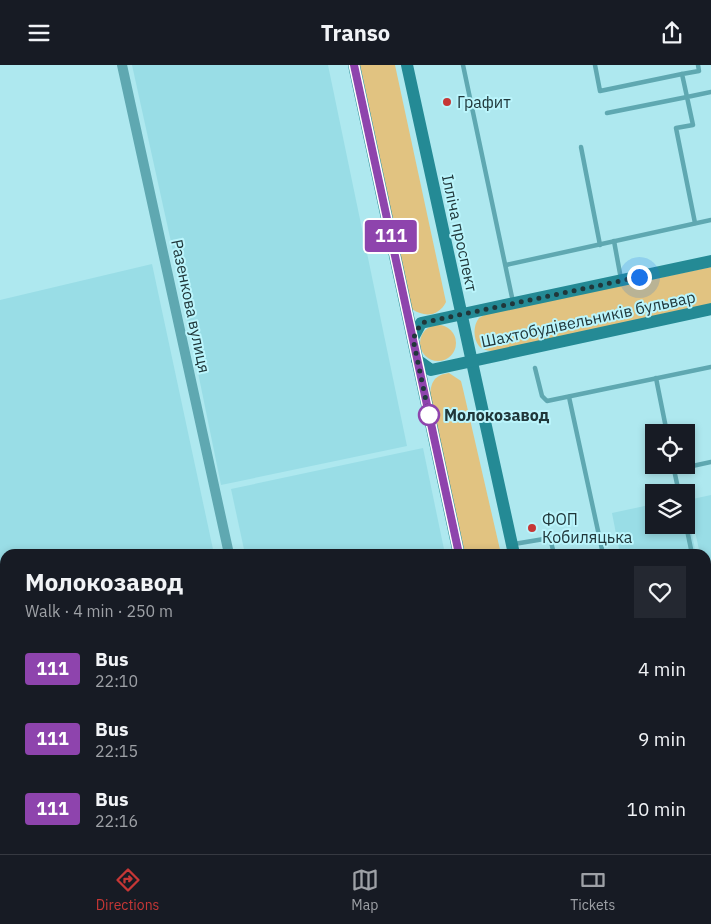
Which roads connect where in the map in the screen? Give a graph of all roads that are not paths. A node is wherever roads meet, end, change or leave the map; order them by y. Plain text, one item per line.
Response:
1 (122, 65) edge
2 (354, 65) edge
3 (407, 65) edge
4 (463, 65) edge
5 (595, 65) edge
6 (698, 65) edge
7 (682, 74) junction
8 (711, 92) edge
9 (687, 97) junction
10 (607, 113) dead end
11 (581, 147) dead end
12 (711, 220) edge
13 (695, 223) junction
14 (614, 241) junction
15 (600, 245) junction
16 (711, 261) edge
17 (506, 265) junction
18 (621, 280) junction
19 (514, 303) junction
20 (711, 309) edge
21 (462, 314) junction
22 (413, 339) junction
23 (417, 360) junction
24 (472, 361) junction
25 (711, 367) edge
26 (536, 368) dead end
27 (656, 378) junction
28 (569, 397) junction
29 (665, 424) edge
30 (711, 462) edge
31 (695, 464) edge
32 (688, 534) edge
33 (229, 549) edge
34 (458, 549) edge
35 (513, 549) edge
36 (553, 549) edge
37 (602, 549) edge
38 (691, 549) edge

1 - 33 street, Разенкова вулиця
2 - 22 main road
3 - 21 main road, Ілліча проспект
4 - 17 lane
5 - 7 lane
6 - 7 lane
7 - 9 lane
8 - 9 lane
9 - 10 lane
9 - 13 lane
11 - 15 lane
12 - 13 lane
13 - 14 lane
14 - 15 lane
14 - 18 lane
15 - 17 lane
16 - 18 main road, Шахтобудівельників бульвар
17 - 19 lane
18 - 19 main road, Шахтобудівельників бульвар
19 - 21 main road, Шахтобудівельників бульвар
20 - 24 main road, Шахтобудівельників бульвар
21 - 22 main road, Шахтобудівельників бульвар
21 - 24 main road, Ілліча проспект
22 - 23 main road
23 - 24 main road, Шахтобудівельників бульвар
23 - 34 main road
24 - 35 main road, Ілліча проспект
25 - 27 lane
26 - 28 lane
27 - 28 lane
27 - 29 lane
28 - 37 lane
30 - 31 lane
32 - 38 lane
35 - 36 lane

